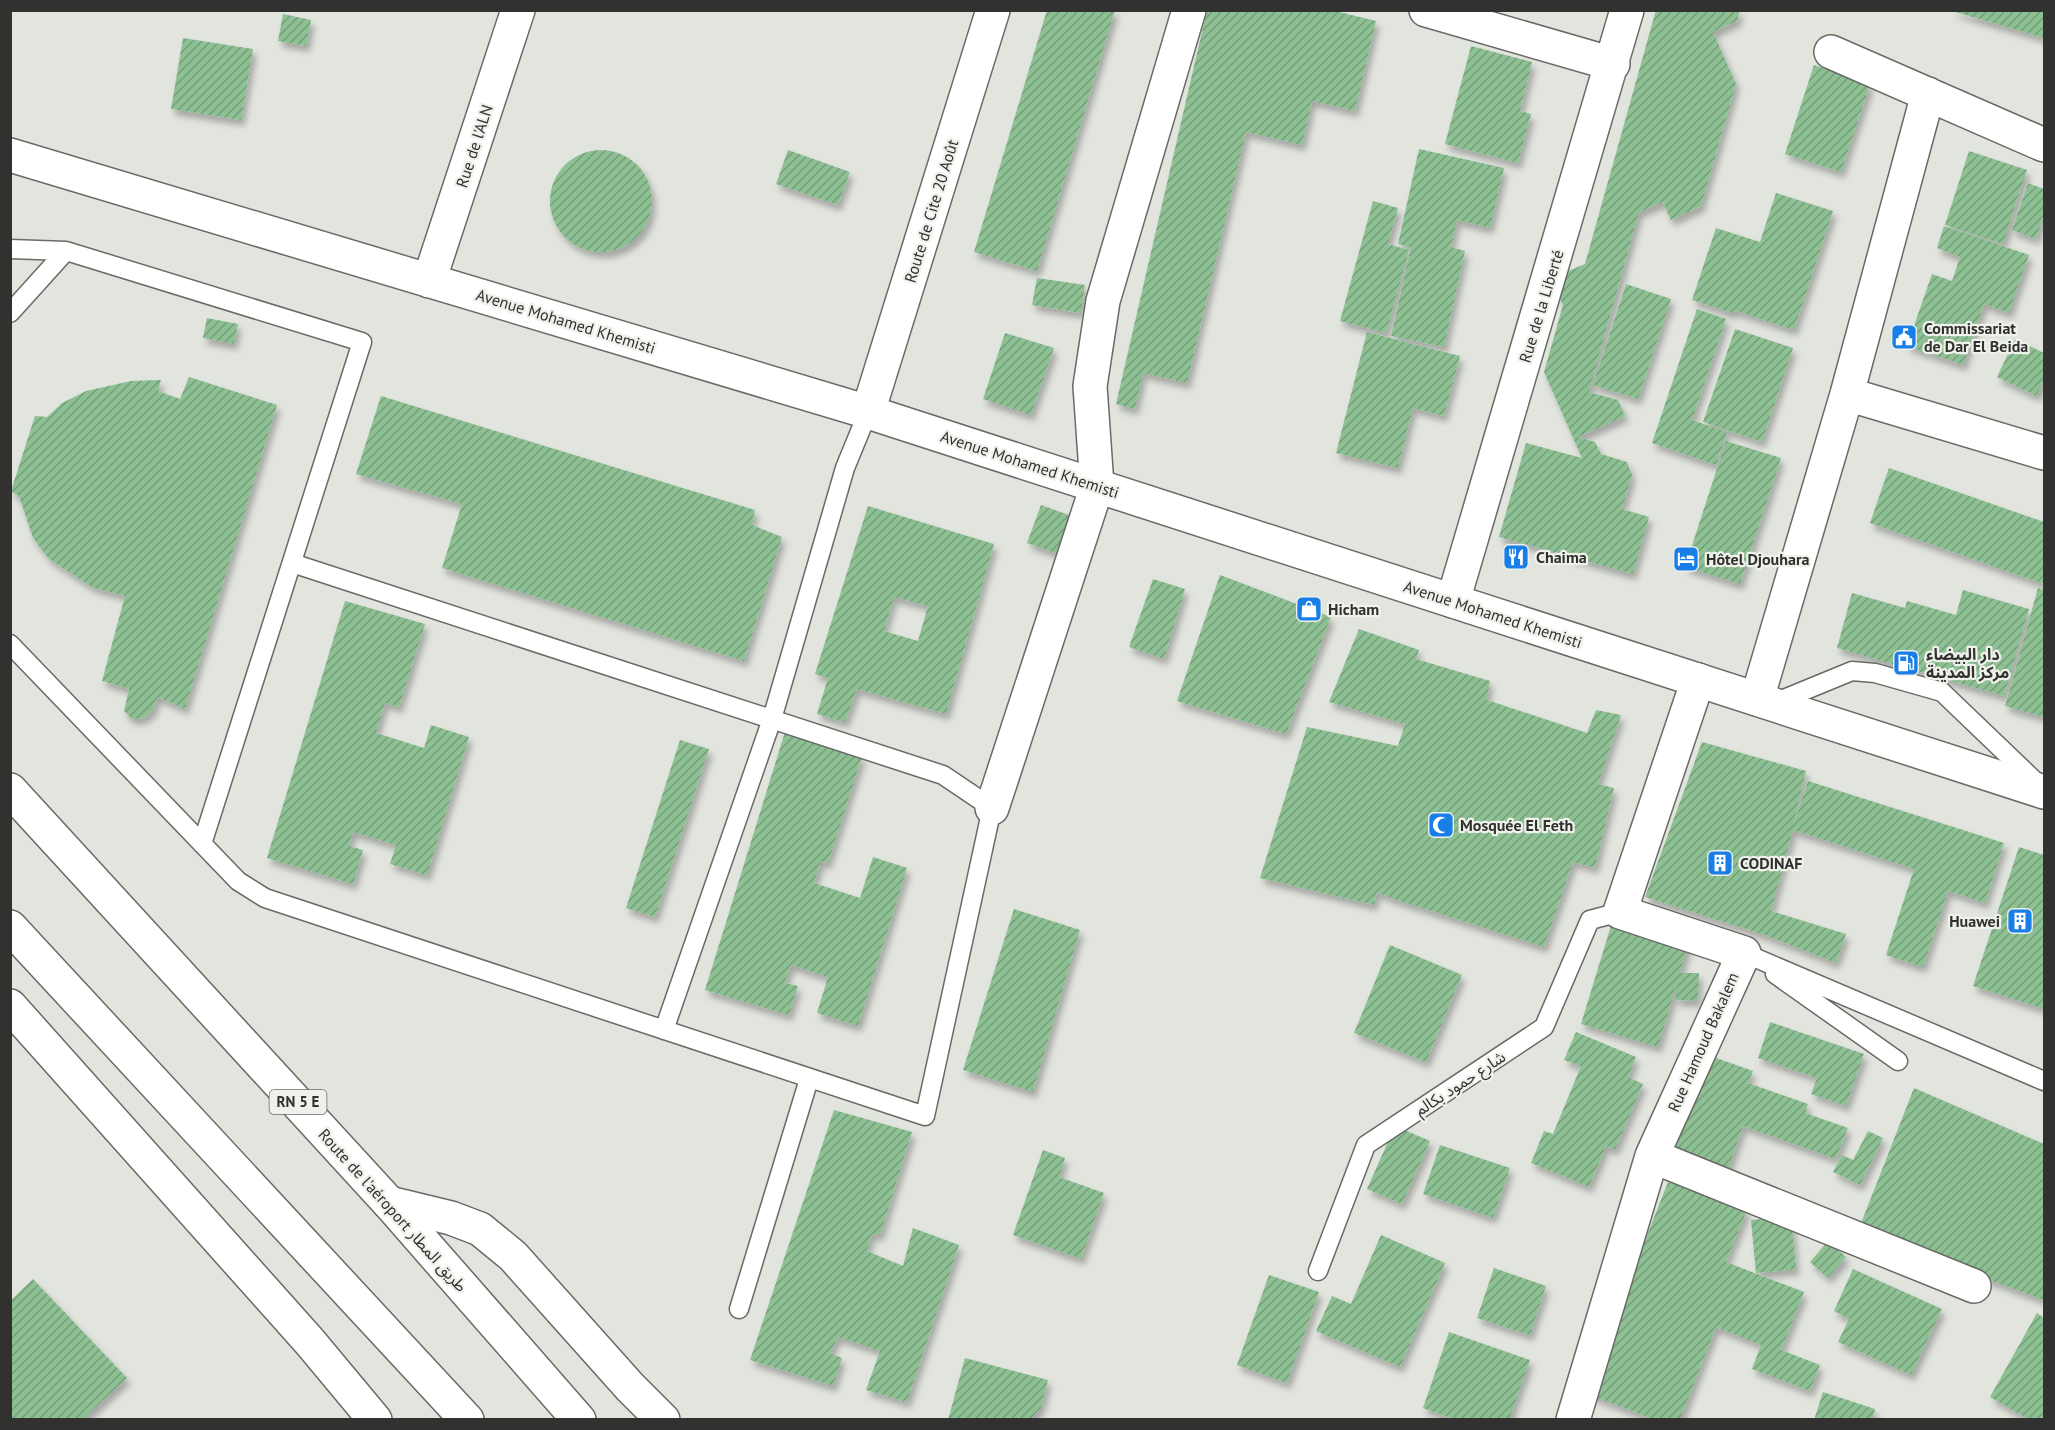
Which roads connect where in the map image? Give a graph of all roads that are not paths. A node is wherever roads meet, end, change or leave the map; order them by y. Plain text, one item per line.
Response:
1 (518, 10) edge
2 (993, 10) edge
3 (1189, 10) edge
4 (1426, 10) edge
5 (1628, 10) edge
6 (1831, 52) dead end
7 (1613, 64) junction
8 (1928, 94) junction
9 (2044, 146) edge
10 (10, 155) edge
11 (10, 249) edge
12 (66, 251) junction
13 (429, 281) junction
14 (10, 313) edge
15 (1848, 394) junction
16 (868, 412) junction
17 (2044, 453) edge
18 (1097, 486) junction
19 (292, 563) junction
20 (1453, 601) junction
21 (10, 645) edge
22 (1698, 680) junction
23 (1765, 701) junction
24 (772, 719) junction
25 (10, 790) edge
26 (2044, 791) edge
27 (992, 808) junction
28 (202, 844) junction
29 (1620, 912) junction
30 (10, 927) edge
31 (1744, 953) junction
32 (10, 1006) edge
33 (664, 1030) junction
34 (1898, 1061) dead end
35 (809, 1078) junction
36 (2044, 1080) edge
37 (1652, 1156) junction
38 (389, 1203) junction
39 (1318, 1271) dead end
40 (1974, 1286) dead end
41 (739, 1309) dead end
42 (310, 1342) junction
43 (360, 1419) edge
44 (375, 1419) edge
45 (467, 1419) edge
46 (579, 1419) edge
47 (663, 1419) edge
48 (1573, 1419) edge

1 - 13 main road, Rue de l'ALN
2 - 16 main road, Route de Cite 20 Août
3 - 18 main road
4 - 7 main road
5 - 7 main road, Rue de la Liberté
6 - 8 main road
7 - 20 main road, Rue de la Liberté
8 - 9 main road
8 - 15 main road
10 - 13 main road, Avenue Mohamed Khemisti
11 - 12 lane
12 - 14 lane
12 - 19 lane
13 - 16 main road, Avenue Mohamed Khemisti
15 - 17 main road
15 - 23 main road
16 - 18 main road, Avenue Mohamed Khemisti
16 - 24 lane
18 - 20 main road, Avenue Mohamed Khemisti
18 - 27 main road
19 - 24 lane
19 - 28 lane
20 - 22 main road, Avenue Mohamed Khemisti
21 - 28 lane
22 - 23 main road, Avenue Mohamed Khemisti
22 - 29 main road
23 - 26 main road, Avenue Mohamed Khemisti
23 - 26 lane
24 - 27 lane
24 - 33 lane
25 - 38 main road, Route de l'aéroport طريق المطار / RN 5 E
27 - 35 lane
28 - 33 lane
29 - 31 main road, Rue Hamoud Bakalem
29 - 39 lane, شارع حمود بكالم
30 - 45 main road
31 - 34 lane
31 - 36 lane
31 - 37 main road, Rue Hamoud Bakalem
32 - 42 main road
33 - 35 lane
35 - 41 lane
37 - 40 main road
37 - 48 main road, Rue Hamoud Bakalem
38 - 46 main road, Route de l'aéroport طريق المطار / RN 5 E
38 - 47 main road
42 - 43 main road
42 - 44 main road

